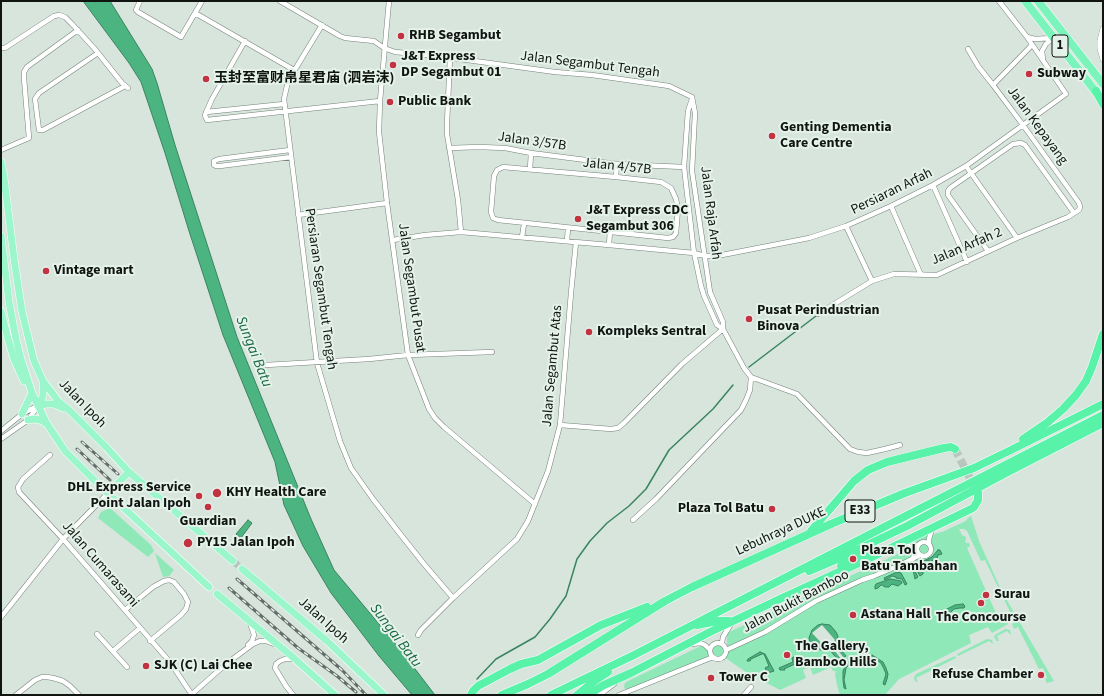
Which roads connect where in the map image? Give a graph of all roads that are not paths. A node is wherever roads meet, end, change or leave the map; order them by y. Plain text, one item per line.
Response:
1 (140, 1) edge
2 (202, 1) edge
3 (280, 1) edge
4 (389, 1) edge
5 (999, 1) edge
6 (1024, 1) edge
7 (1038, 1) edge
8 (195, 13) junction
9 (322, 25) junction
10 (1103, 29) edge
11 (78, 30) junction
12 (1027, 37) junction
13 (1053, 38) junction
14 (245, 41) junction
15 (1032, 45) junction
16 (3, 48) edge
17 (384, 48) junction
18 (968, 49) dead end
19 (1, 53) edge
20 (98, 53) junction
21 (450, 58) junction
22 (1103, 59) edge
23 (1043, 60) junction
24 (294, 70) junction
25 (1103, 84) edge
26 (993, 85) junction
27 (692, 97) junction
28 (380, 101) junction
29 (1103, 103) edge
30 (284, 104) junction
31 (285, 111) junction
32 (206, 112) junction
33 (1023, 125) junction
34 (449, 148) junction
35 (1, 150) edge
36 (290, 150) junction
37 (531, 153) junction
38 (291, 157) junction
39 (1, 162) edge
40 (617, 164) junction
41 (966, 166) junction
42 (684, 167) junction
43 (530, 169) junction
44 (971, 174) junction
45 (616, 177) junction
46 (933, 185) junction
47 (387, 203) junction
48 (891, 206) junction
49 (1080, 207) joint
50 (1074, 213) junction
51 (298, 215) junction
52 (524, 224) junction
53 (846, 226) junction
54 (568, 228) junction
55 (610, 231) junction
56 (461, 232) junction
57 (1, 236) edge
58 (522, 237) junction
59 (1017, 238) junction
60 (393, 240) junction
61 (567, 241) junction
62 (576, 242) junction
63 (608, 245) junction
64 (988, 251) junction
65 (694, 254) junction
66 (705, 256) junction
67 (967, 262) junction
68 (921, 275) junction
69 (872, 281) junction
70 (1, 311) edge
71 (818, 314) dead end
72 (723, 329) junction
73 (1103, 334) edge
74 (492, 352) dead end
75 (408, 355) junction
76 (317, 363) junction
77 (266, 365) dead end
78 (751, 376) junction
79 (43, 381) junction
80 (32, 393) junction
81 (1103, 404) edge
82 (38, 406) junction
83 (69, 410) junction
84 (22, 414) junction
85 (1103, 417) edge
86 (28, 420) junction
87 (1103, 423) edge
88 (47, 424) junction
89 (560, 426) junction
90 (1103, 428) edge
91 (1, 431) edge
92 (1, 440) edge
93 (900, 445) dead end
94 (955, 449) dead end
95 (50, 455) dead end
96 (1035, 458) junction
97 (974, 468) junction
98 (129, 472) junction
99 (1004, 474) junction
100 (108, 493) junction
101 (978, 493) dead end
102 (535, 504) junction
103 (633, 520) dead end
104 (907, 526) junction
105 (933, 528) junction
106 (810, 533) junction
107 (63, 540) junction
108 (929, 544) junction
109 (896, 545) junction
110 (909, 546) junction
111 (919, 553) junction
112 (913, 559) junction
113 (234, 561) tunnel mouth
114 (242, 568) tunnel mouth
115 (209, 587) dead end
116 (801, 589) junction
117 (756, 592) junction
118 (217, 594) dead end
119 (453, 598) junction
120 (665, 601) junction
121 (125, 610) junction
122 (1, 617) edge
123 (250, 621) junction
124 (734, 621) junction
125 (140, 628) junction
126 (683, 629) junction
127 (97, 634) dead end
128 (418, 635) dead end
129 (150, 640) junction
130 (722, 643) junction
131 (278, 645) junction
132 (684, 645) junction
133 (245, 650) junction
134 (710, 650) junction
135 (726, 650) junction
136 (113, 651) junction
137 (634, 655) junction
138 (713, 657) junction
139 (295, 659) junction
140 (127, 667) dead end
141 (631, 673) junction
142 (751, 687) dead end
143 (621, 694) edge
144 (16, 695) edge
145 (79, 695) edge
146 (191, 695) edge
147 (293, 695) edge
148 (335, 695) edge
149 (384, 695) edge
150 (470, 695) edge
151 (502, 695) edge
152 (551, 695) edge
153 (577, 695) edge
154 (587, 695) edge
155 (600, 695) edge
156 (744, 695) edge

1 - 8 street
2 - 8 street
3 - 9 street, Jalan Segambut Tengah
4 - 17 street, Jalan Segambut Pusat
5 - 12 street
6 - 13 highway, 1
7 - 25 highway, 1
8 - 14 street
9 - 17 street, Jalan Segambut Tengah
9 - 24 street, Persiaran Segambut Tengah
10 - 22 street
11 - 16 street
11 - 20 street
11 - 35 street
12 - 13 street
12 - 15 street
13 - 23 street
13 - 29 highway, 1
14 - 24 street
14 - 32 street
15 - 23 street
15 - 26 street, Jalan Kepayang
16 - 19 street
17 - 21 street, Jalan Segambut Tengah
17 - 28 street, Jalan Segambut Pusat
18 - 26 street
20 - 20 street
21 - 27 street, Jalan Segambut Tengah
21 - 34 street
23 - 33 street, Persiaran Arfah
24 - 30 street, Persiaran Segambut Tengah
26 - 33 street, Jalan Kepayang
27 - 42 street, Jalan Raja Arfah
27 - 66 street, Jalan Raja Arfah
28 - 31 street
28 - 47 street, Jalan Segambut Pusat
30 - 31 street, Persiaran Segambut Tengah
30 - 32 street
31 - 32 street
31 - 36 street, Persiaran Segambut Tengah
33 - 41 street, Persiaran Arfah
33 - 49 street, Jalan Kepayang
34 - 37 street, Jalan 3/57B
34 - 56 street
36 - 38 street, Persiaran Segambut Tengah
36 - 38 street
37 - 40 street, Jalan 3/57B
37 - 43 street
38 - 51 street, Persiaran Segambut Tengah
39 - 79 main road, Jalan Ipoh
40 - 42 street, Jalan 3/57B
40 - 45 street
41 - 44 street
41 - 46 street, Persiaran Arfah
42 - 65 street, Jalan Raja Arfah
43 - 45 street, Jalan 4/57B
43 - 52 street, Jalan 4/57B
44 - 50 street
44 - 59 street
44 - 64 street
45 - 55 street, Jalan 4/57B
46 - 48 street, Persiaran Arfah
46 - 67 street
47 - 51 street
47 - 60 street, Jalan Segambut Pusat
48 - 53 street, Persiaran Arfah
48 - 68 street
49 - 50 street, Jalan Arfah 2
50 - 59 street, Jalan Arfah 2
51 - 76 street, Persiaran Segambut Tengah
52 - 54 street, Jalan 4/57B
52 - 58 street
53 - 66 street, Persiaran Arfah
53 - 69 street
54 - 55 street, Jalan 4/57B
54 - 61 street
55 - 63 street
56 - 58 street, Persiaran Arfah
56 - 60 street, Persiaran Arfah
57 - 80 main road
58 - 61 street, Persiaran Arfah
59 - 64 street, Jalan Arfah 2
60 - 75 street, Jalan Segambut Pusat
61 - 62 street, Persiaran Arfah
62 - 63 street, Persiaran Arfah
62 - 89 street, Jalan Segambut Atas
63 - 65 street, Persiaran Arfah
64 - 67 street, Jalan Arfah 2
65 - 66 street, Persiaran Arfah
65 - 72 street, Jalan Raja Arfah
66 - 72 street, Jalan Raja Arfah
67 - 68 street, Jalan Arfah 2
68 - 69 street, Jalan Arfah 2
69 - 71 street, Jalan Arfah 2
70 - 80 main road
72 - 78 street, Jalan Raja Arfah
72 - 89 street
73 - 97 highway
74 - 75 street
75 - 76 street
75 - 102 street, Jalan Segambut Pusat
76 - 77 street
76 - 119 street, Persiaran Segambut Tengah
78 - 93 street
78 - 103 street
79 - 82 main road
79 - 83 main road, Jalan Ipoh
80 - 82 main road
80 - 84 main road
81 - 97 highway, Lebuhraya DUKE / E33
82 - 83 main road
82 - 84 street
82 - 86 street
82 - 88 main road
83 - 98 main road, Jalan Ipoh
84 - 91 street
85 - 96 highway
85 - 117 highway, E33
86 - 88 main road
86 - 92 street
87 - 96 highway
88 - 100 main road
89 - 102 street, Jalan Segambut Atas
90 - 99 highway
94 - 106 highway
95 - 107 street, Jalan Cumarasami
96 - 99 highway
97 - 106 highway, Lebuhraya DUKE / E33
98 - 100 main road
98 - 113 main road, Jalan Ipoh
99 - 104 highway
100 - 107 street
100 - 115 main road
101 - 105 highway
102 - 119 street, Jalan Segambut Atas
104 - 116 highway
104 - 117 highway
105 - 108 street
105 - 109 highway
106 - 120 highway, Lebuhraya DUKE / E33
107 - 121 street, Jalan Cumarasami
107 - 122 street
108 - 111 street
108 - 111 street
109 - 110 street
109 - 116 highway
110 - 111 street
110 - 112 street
111 - 112 street, Jalan Bukit Bamboo
112 - 135 street, Jalan Bukit Bamboo
114 - 149 main road, Jalan Ipoh
116 - 124 highway
117 - 126 highway, E33
118 - 123 main road
119 - 128 street, Jalan Segambut Atas
120 - 150 highway
120 - 151 highway, Lebuhraya DUKE / E33
121 - 125 street, Jalan Cumarasami
121 - 129 street
123 - 131 main road
123 - 133 street
124 - 126 highway
124 - 130 street
124 - 132 highway
125 - 129 street, Jalan Cumarasami
125 - 136 street
126 - 137 highway, E33
127 - 136 street
129 - 146 street, Jalan Cumarasami
130 - 134 street
130 - 135 street
131 - 133 street
131 - 139 main road
132 - 134 street
132 - 141 highway
133 - 146 street
134 - 138 street
135 - 138 street
136 - 140 street
137 - 152 highway, E33
137 - 153 highway
138 - 143 street
139 - 147 street
139 - 148 main road
141 - 154 highway
141 - 155 street
142 - 156 street
144 - 145 street

